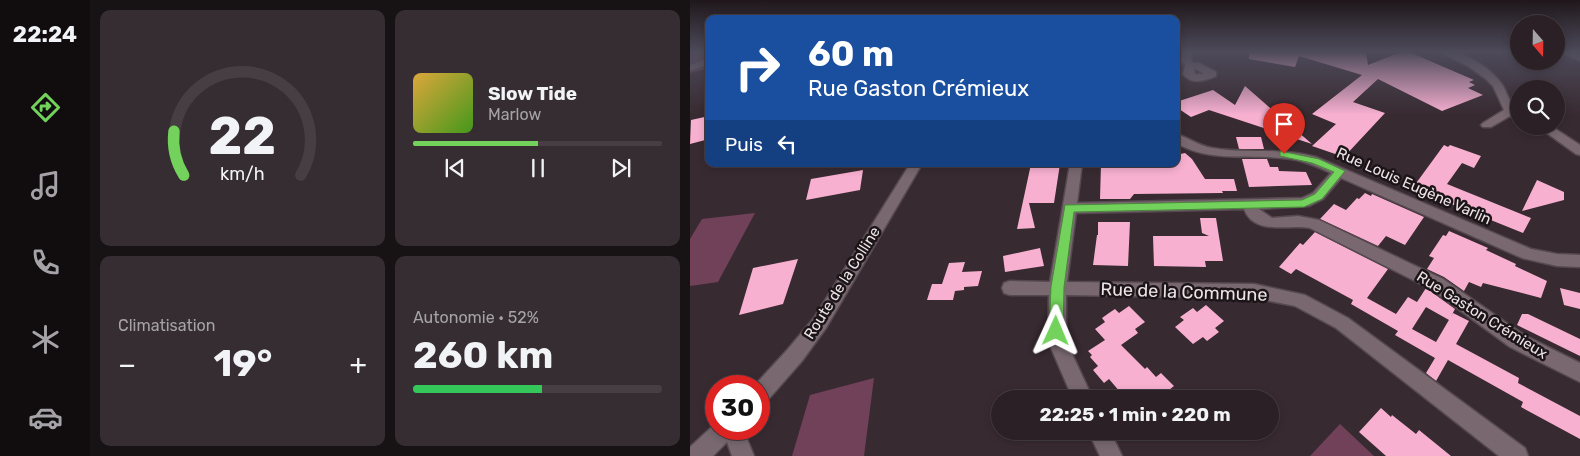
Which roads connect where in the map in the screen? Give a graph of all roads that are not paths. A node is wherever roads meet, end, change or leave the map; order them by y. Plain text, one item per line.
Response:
1 (1483, 73) edge
2 (1510, 107) edge
3 (1510, 116) edge
4 (1487, 125) dead end
5 (1556, 135) edge
6 (1180, 141) edge
7 (1580, 151) edge
8 (914, 167) edge
9 (1076, 167) edge
10 (1340, 171) junction
11 (1251, 205) junction
12 (1069, 208) junction
13 (1580, 261) edge
14 (1058, 287) junction
15 (1010, 288) dead end
16 (1580, 373) edge
17 (770, 383) edge
18 (1079, 390) edge
19 (714, 440) edge
20 (736, 440) edge
21 (1103, 440) edge
22 (697, 456) edge
23 (743, 456) edge
24 (1111, 456) edge
25 (1517, 456) edge

1 - 2 street
3 - 4 street
5 - 7 street
6 - 10 street, Rue Louis Eugène Varlin
8 - 17 street, Route de la Colline
9 - 12 street
10 - 11 street
10 - 13 street, Rue Louis Eugène Varlin
11 - 12 street
11 - 16 street, Rue Gaston Crémieux
12 - 14 street
14 - 15 street, Rue de la Commune
14 - 18 street
14 - 25 street, Rue de la Commune
19 - 22 street
20 - 23 street
21 - 24 street

